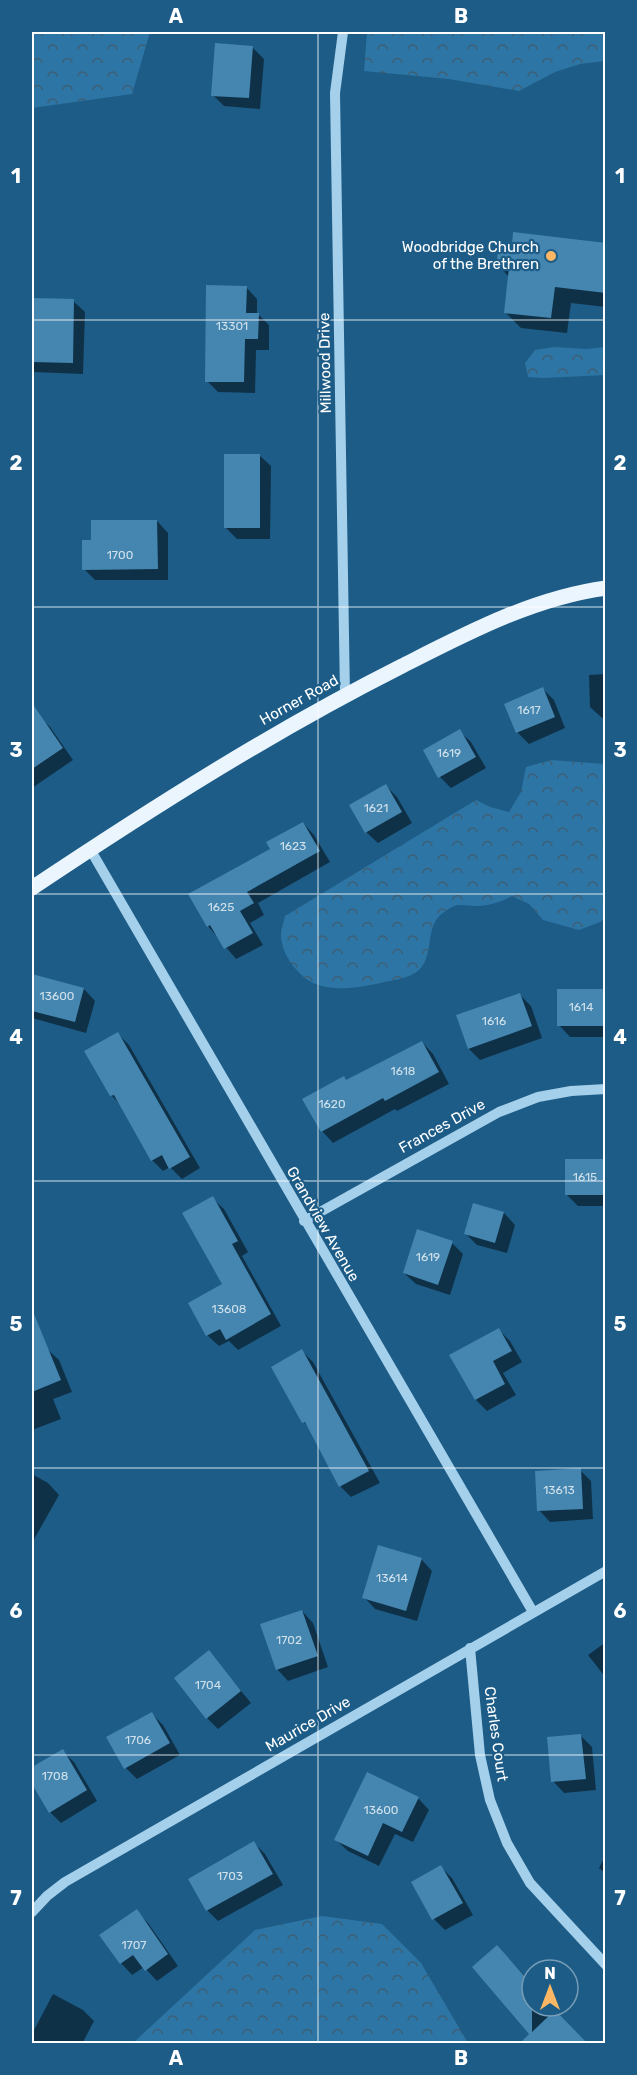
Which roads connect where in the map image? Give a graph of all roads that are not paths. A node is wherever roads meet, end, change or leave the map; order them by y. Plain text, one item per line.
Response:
1 (343, 32) edge
2 (606, 588) edge
3 (345, 695) junction
4 (90, 849) junction
5 (32, 888) edge
6 (606, 1089) edge
7 (304, 1221) junction
8 (606, 1571) edge
9 (533, 1612) junction
10 (470, 1648) junction
11 (32, 1912) edge
12 (606, 1965) edge

1 - 3 street, Millwood Drive
2 - 3 main road, Horner Road
3 - 4 main road, Horner Road
4 - 5 main road, Horner Road
4 - 7 street, Grandview Avenue
6 - 7 street, Frances Drive
7 - 9 street, Grandview Avenue
8 - 9 street, Maurice Drive
9 - 10 street, Maurice Drive
10 - 11 street, Maurice Drive
10 - 12 street, Charles Court

